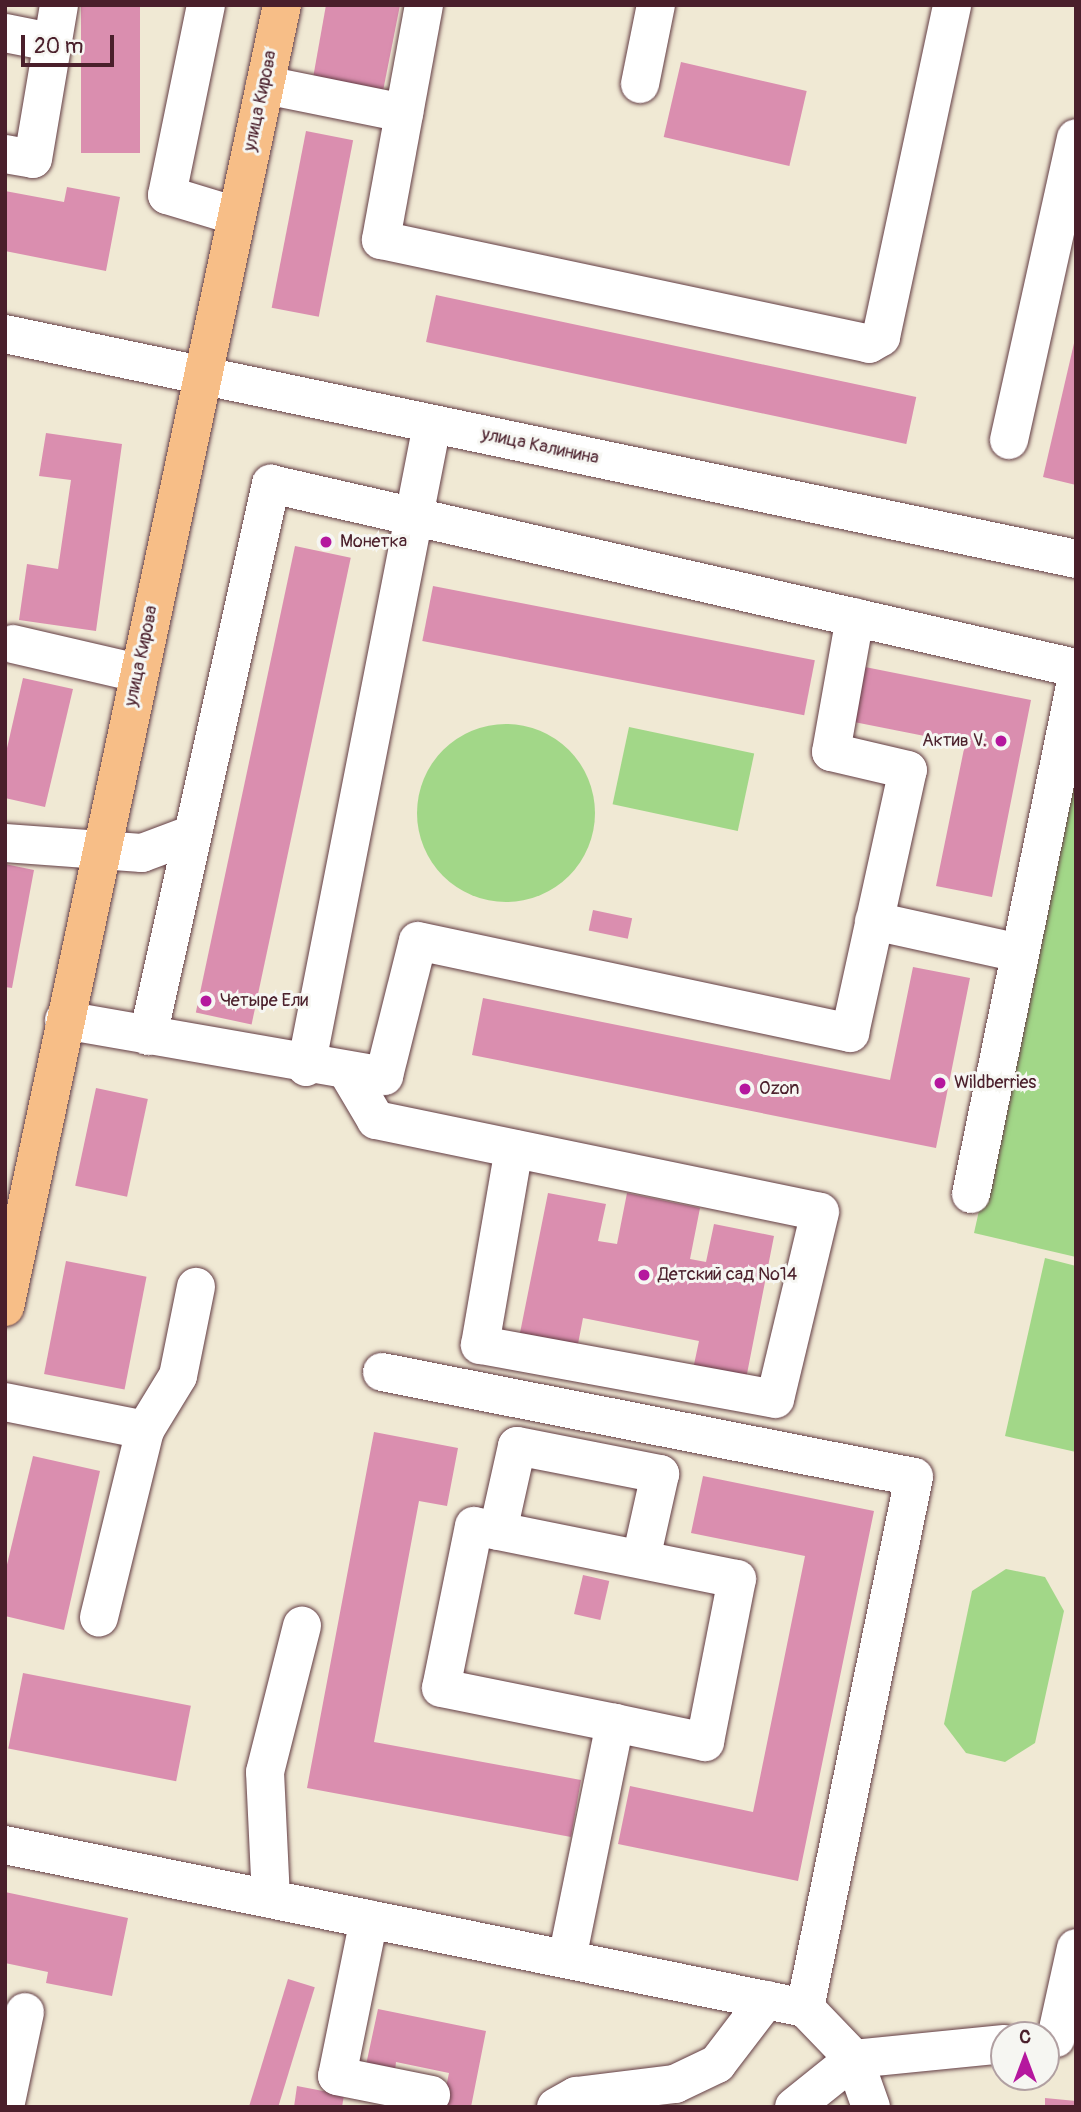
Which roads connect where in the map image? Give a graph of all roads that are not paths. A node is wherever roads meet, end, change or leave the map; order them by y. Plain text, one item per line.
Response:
1 (59, 5) edge
2 (206, 5) edge
3 (282, 5) edge
4 (424, 5) edge
5 (656, 5) edge
6 (952, 5) edge
7 (5, 33) edge
8 (51, 42) junction
9 (640, 84) dead end
10 (265, 85) junction
11 (404, 113) junction
12 (1076, 138) edge
13 (5, 154) edge
14 (236, 216) junction
15 (5, 334) edge
16 (202, 373) junction
17 (432, 425) junction
18 (1009, 440) dead end
19 (413, 516) junction
20 (1076, 559) edge
21 (855, 617) junction
22 (8, 652) edge
23 (1076, 668) edge
24 (138, 673) junction
25 (1076, 681) edge
26 (193, 834) junction
27 (5, 843) edge
28 (100, 854) junction
29 (874, 921) junction
30 (1020, 953) junction
31 (64, 1020) junction
32 (148, 1037) junction
33 (306, 1067) junction
34 (346, 1071) junction
35 (514, 1149) junction
36 (971, 1194) dead end
37 (196, 1287) dead end
38 (5, 1307) edge
39 (382, 1372) dead end
40 (5, 1402) edge
41 (145, 1430) junction
42 (498, 1531) junction
43 (641, 1559) junction
44 (99, 1617) dead end
45 (302, 1626) dead end
46 (615, 1723) junction
47 (5, 1845) edge
48 (271, 1899) junction
49 (369, 1919) junction
50 (1076, 1948) edge
51 (567, 1959) junction
52 (766, 2000) junction
53 (805, 2008) junction
54 (25, 2012) dead end
55 (1060, 2035) edge
56 (990, 2044) edge
57 (854, 2059) junction
58 (430, 2095) dead end
59 (5, 2107) edge
60 (556, 2107) edge
61 (794, 2107) edge
62 (871, 2107) edge

1 - 8 street
2 - 14 street
3 - 10 main road, улица Кирова
4 - 11 street
5 - 9 street
6 - 11 street
7 - 8 street
8 - 13 street
10 - 11 street
10 - 14 main road, улица Кирова
12 - 18 street
14 - 16 main road, улица Кирова
15 - 16 street, улица Калинина
16 - 17 street, улица Калинина
16 - 24 main road, улица Кирова
17 - 19 street
17 - 20 street, улица Калинина
19 - 21 street
19 - 26 street
19 - 33 street
21 - 23 street
21 - 29 street
22 - 24 street
24 - 28 main road, улица Кирова
25 - 30 street
26 - 28 street
26 - 32 street
27 - 28 street
28 - 31 main road, улица Кирова
29 - 30 street
29 - 34 street
30 - 36 street
31 - 32 street
31 - 38 main road, улица Кирова
32 - 33 street
33 - 34 street
34 - 35 street
35 - 35 street
37 - 41 street
39 - 53 street
40 - 41 street
41 - 44 street
42 - 43 street
42 - 43 street
42 - 46 street
43 - 46 street
45 - 48 street
46 - 51 street
47 - 48 street
48 - 49 street
49 - 51 street
49 - 58 street
50 - 55 street
51 - 52 street
52 - 53 street
52 - 60 street
53 - 57 street
54 - 59 street
56 - 57 street
57 - 61 street
57 - 62 street

